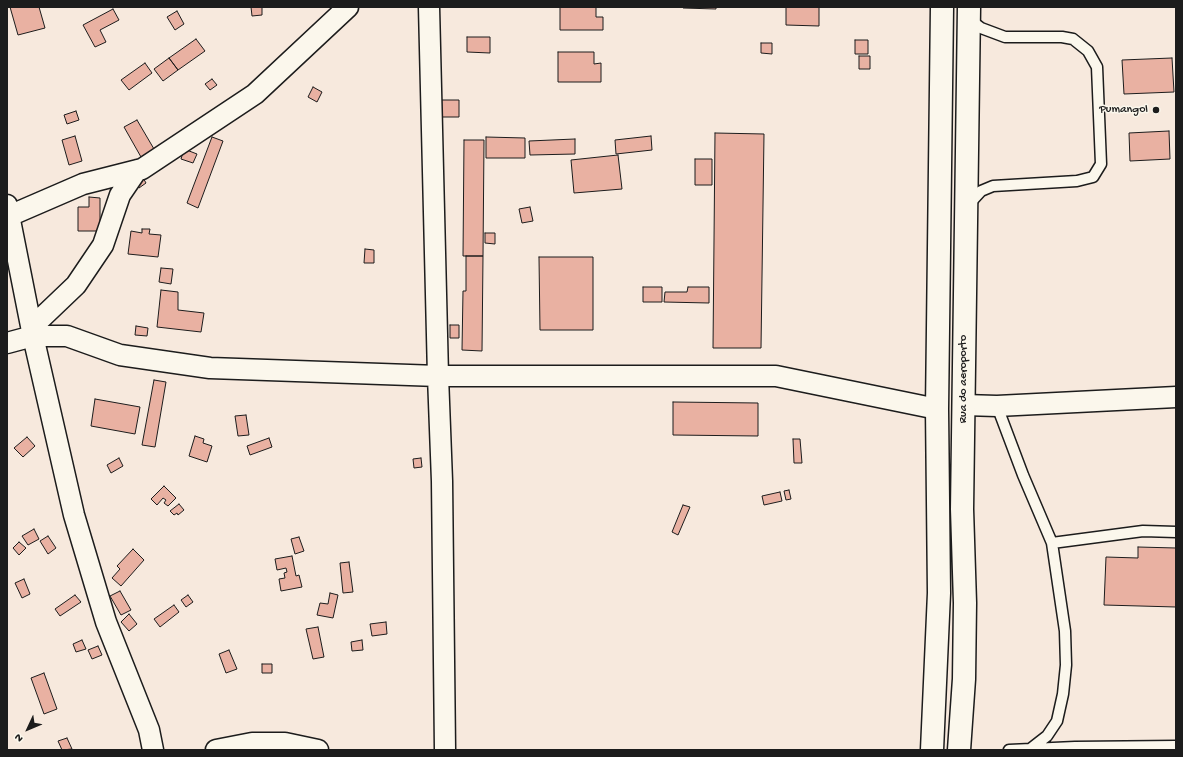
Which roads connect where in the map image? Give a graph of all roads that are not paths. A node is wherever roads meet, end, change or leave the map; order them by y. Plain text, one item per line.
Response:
1 (348, 7) edge
2 (429, 7) edge
3 (942, 7) edge
4 (969, 13) edge
5 (137, 170) junction
6 (966, 207) junction
7 (8, 210) edge
8 (33, 331) junction
9 (7, 343) edge
10 (438, 376) junction
11 (1176, 397) edge
12 (964, 405) junction
13 (997, 406) junction
14 (937, 410) junction
15 (1176, 532) edge
16 (1052, 543) junction
17 (1176, 746) edge
18 (1126, 748) edge
19 (936, 749) edge
20 (153, 750) edge
21 (216, 750) edge
22 (318, 750) edge
23 (445, 750) edge
24 (959, 750) edge
25 (1009, 750) edge
26 (1029, 750) edge

1 - 5 street
2 - 10 street
3 - 14 main road
4 - 6 main road, Rua do aeroporto
4 - 6 lane
5 - 7 street
5 - 8 street
6 - 12 main road, Rua do aeroporto
7 - 8 street
8 - 9 street
8 - 10 street
8 - 20 street
10 - 14 street
10 - 23 street
11 - 13 street
12 - 13 street
12 - 24 main road, Rua do aeroporto
13 - 16 lane
14 - 19 main road
15 - 16 lane
16 - 26 lane
17 - 18 lane
18 - 26 lane
21 - 22 street
25 - 26 lane

